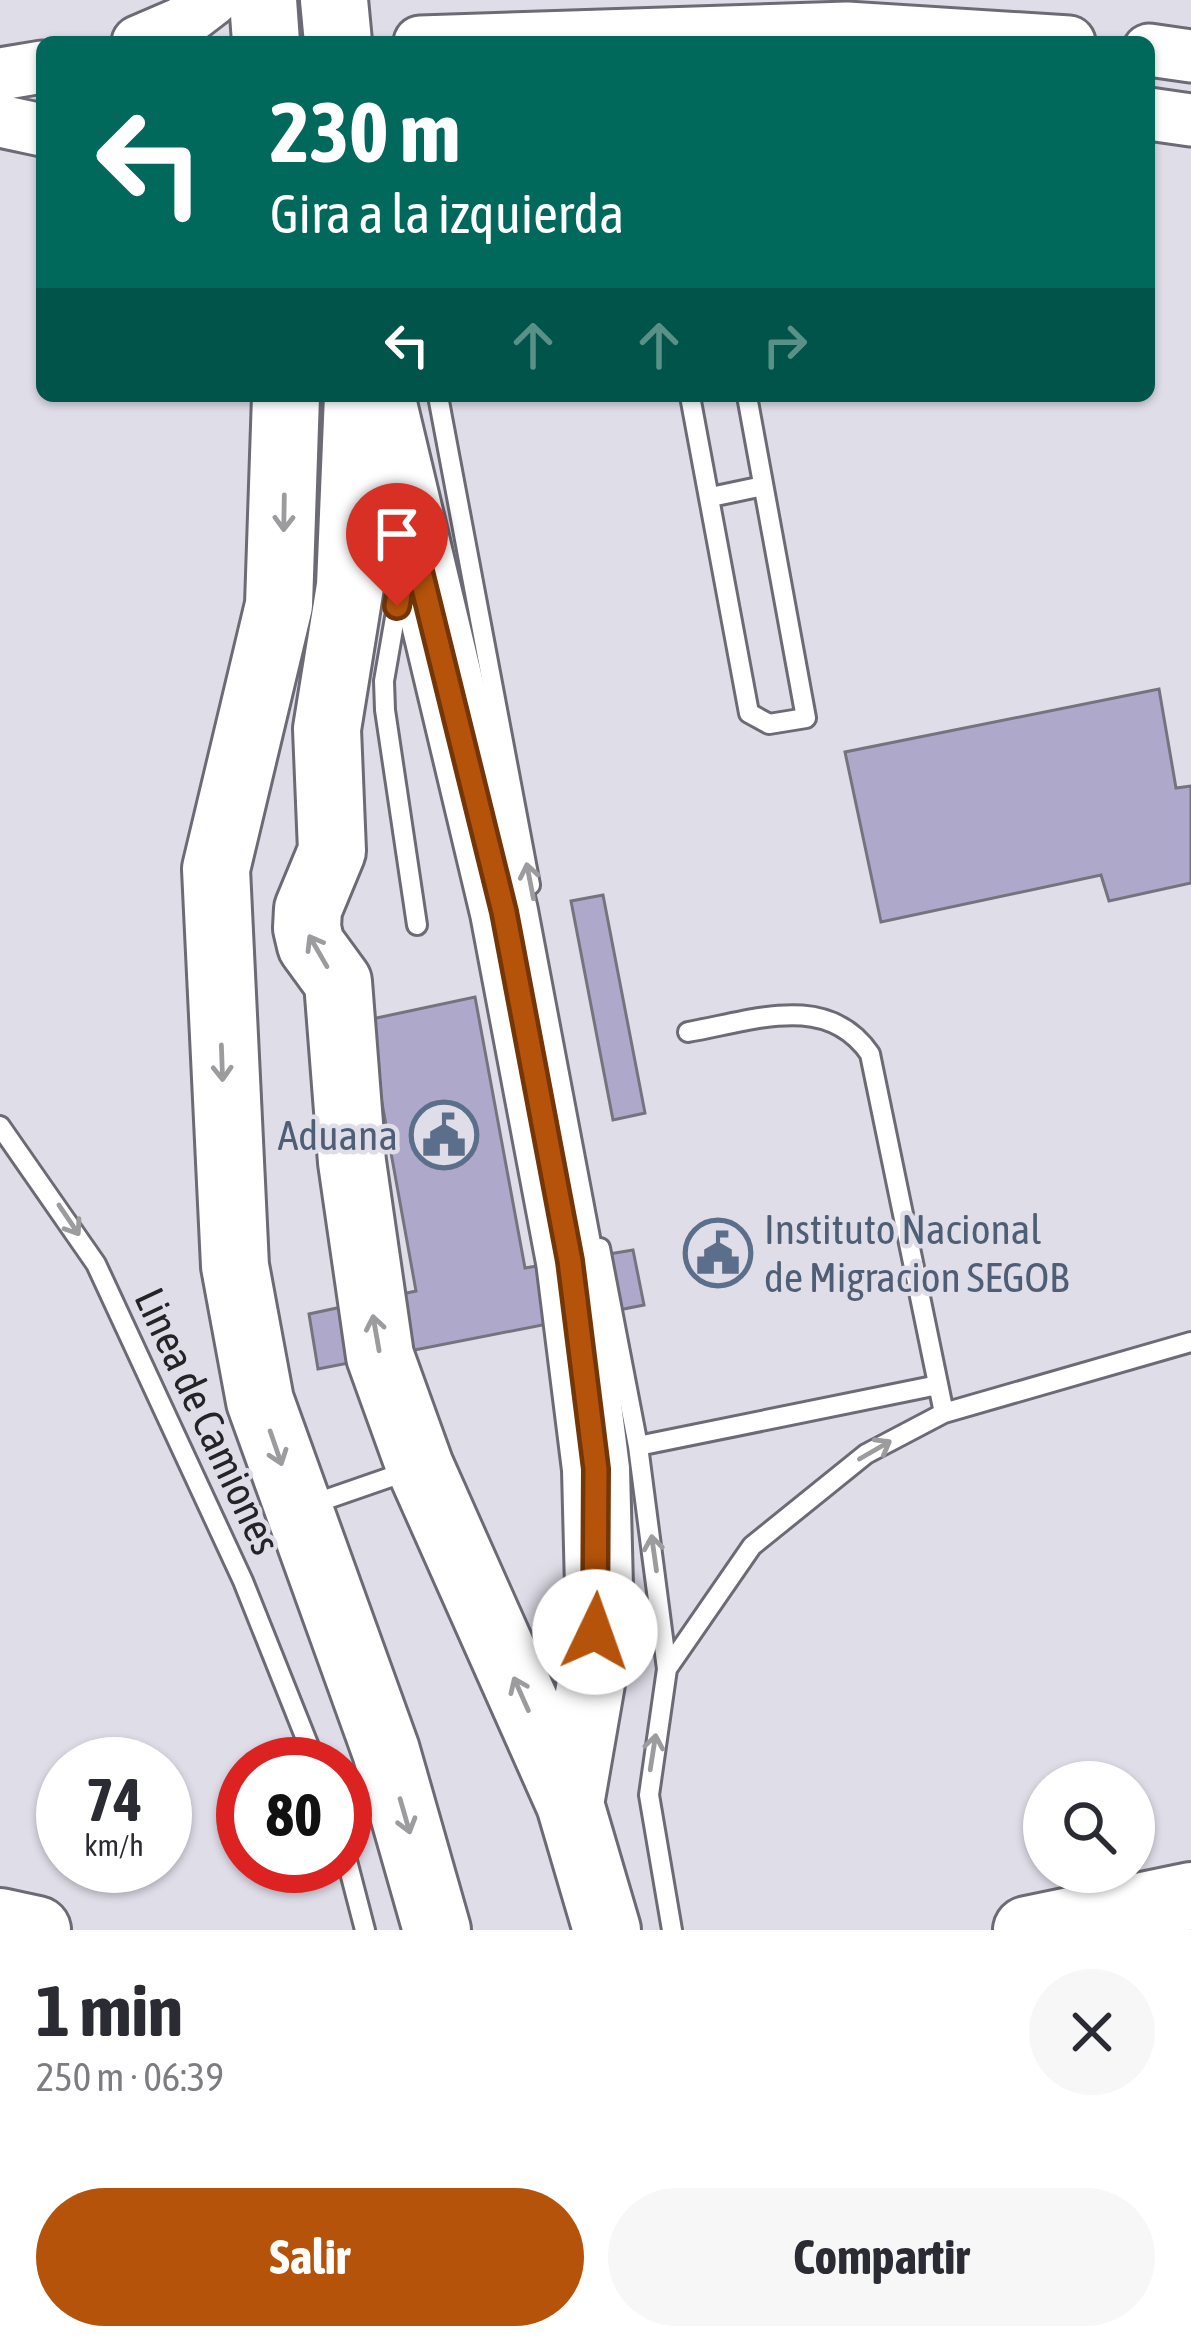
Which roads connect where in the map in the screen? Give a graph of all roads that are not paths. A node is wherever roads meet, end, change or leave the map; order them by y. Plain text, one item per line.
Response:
1 (212, 0) edge
2 (263, 0) edge
3 (334, 0) edge
4 (152, 36) edge
5 (266, 36) edge
6 (337, 36) edge
7 (715, 36) edge
8 (974, 36) edge
9 (1155, 51) edge
10 (1191, 56) edge
11 (36, 68) edge
12 (0, 74) edge
13 (1155, 115) edge
14 (1191, 119) edge
15 (0, 121) edge
16 (36, 129) edge
17 (358, 402) edge
18 (382, 402) edge
19 (438, 402) edge
20 (691, 402) edge
21 (748, 402) edge
22 (281, 412) edge
23 (764, 486) junction
24 (710, 497) junction
25 (410, 531) junction
26 (535, 906) dead end
27 (417, 925) dead end
28 (688, 1032) dead end
29 (0, 1126) edge
30 (597, 1232) dead end
31 (1191, 1342) edge
32 (938, 1384) junction
33 (944, 1413) junction
34 (638, 1445) junction
35 (420, 1467) junction
36 (297, 1510) junction
37 (667, 1670) junction
38 (305, 1737) edge
39 (570, 1804) junction
40 (356, 1893) edge
41 (620, 1893) edge
42 (1191, 1895) edge
43 (431, 1907) edge
44 (0, 1922) edge
45 (37, 1930) edge
46 (365, 1930) edge
47 (672, 1930) edge
48 (1027, 1930) edge

1 - 4 main road
2 - 5 highway
3 - 6 highway
7 - 8 main road
9 - 10 main road
11 - 12 main road
13 - 14 main road
15 - 16 main road
35 -> 17 highway
18 - 25 highway
26 -> 19 lane
20 - 24 lane
21 - 23 lane
22 -> 36 highway
23 - 24 lane
23 - 24 lane
25 - 27 lane
25 - 39 highway
28 - 32 lane
29 -> 38 lane, Linea de Camiones
30 - 34 lane
31 - 33 lane
32 - 33 lane
32 - 34 lane
37 -> 33 lane
37 -> 34 lane
35 - 36 lane
39 -> 35 highway
36 -> 43 highway
41 -> 37 lane
39 - 41 highway
40 - 46 lane
41 - 47 lane
42 - 48 highway
44 - 45 highway

